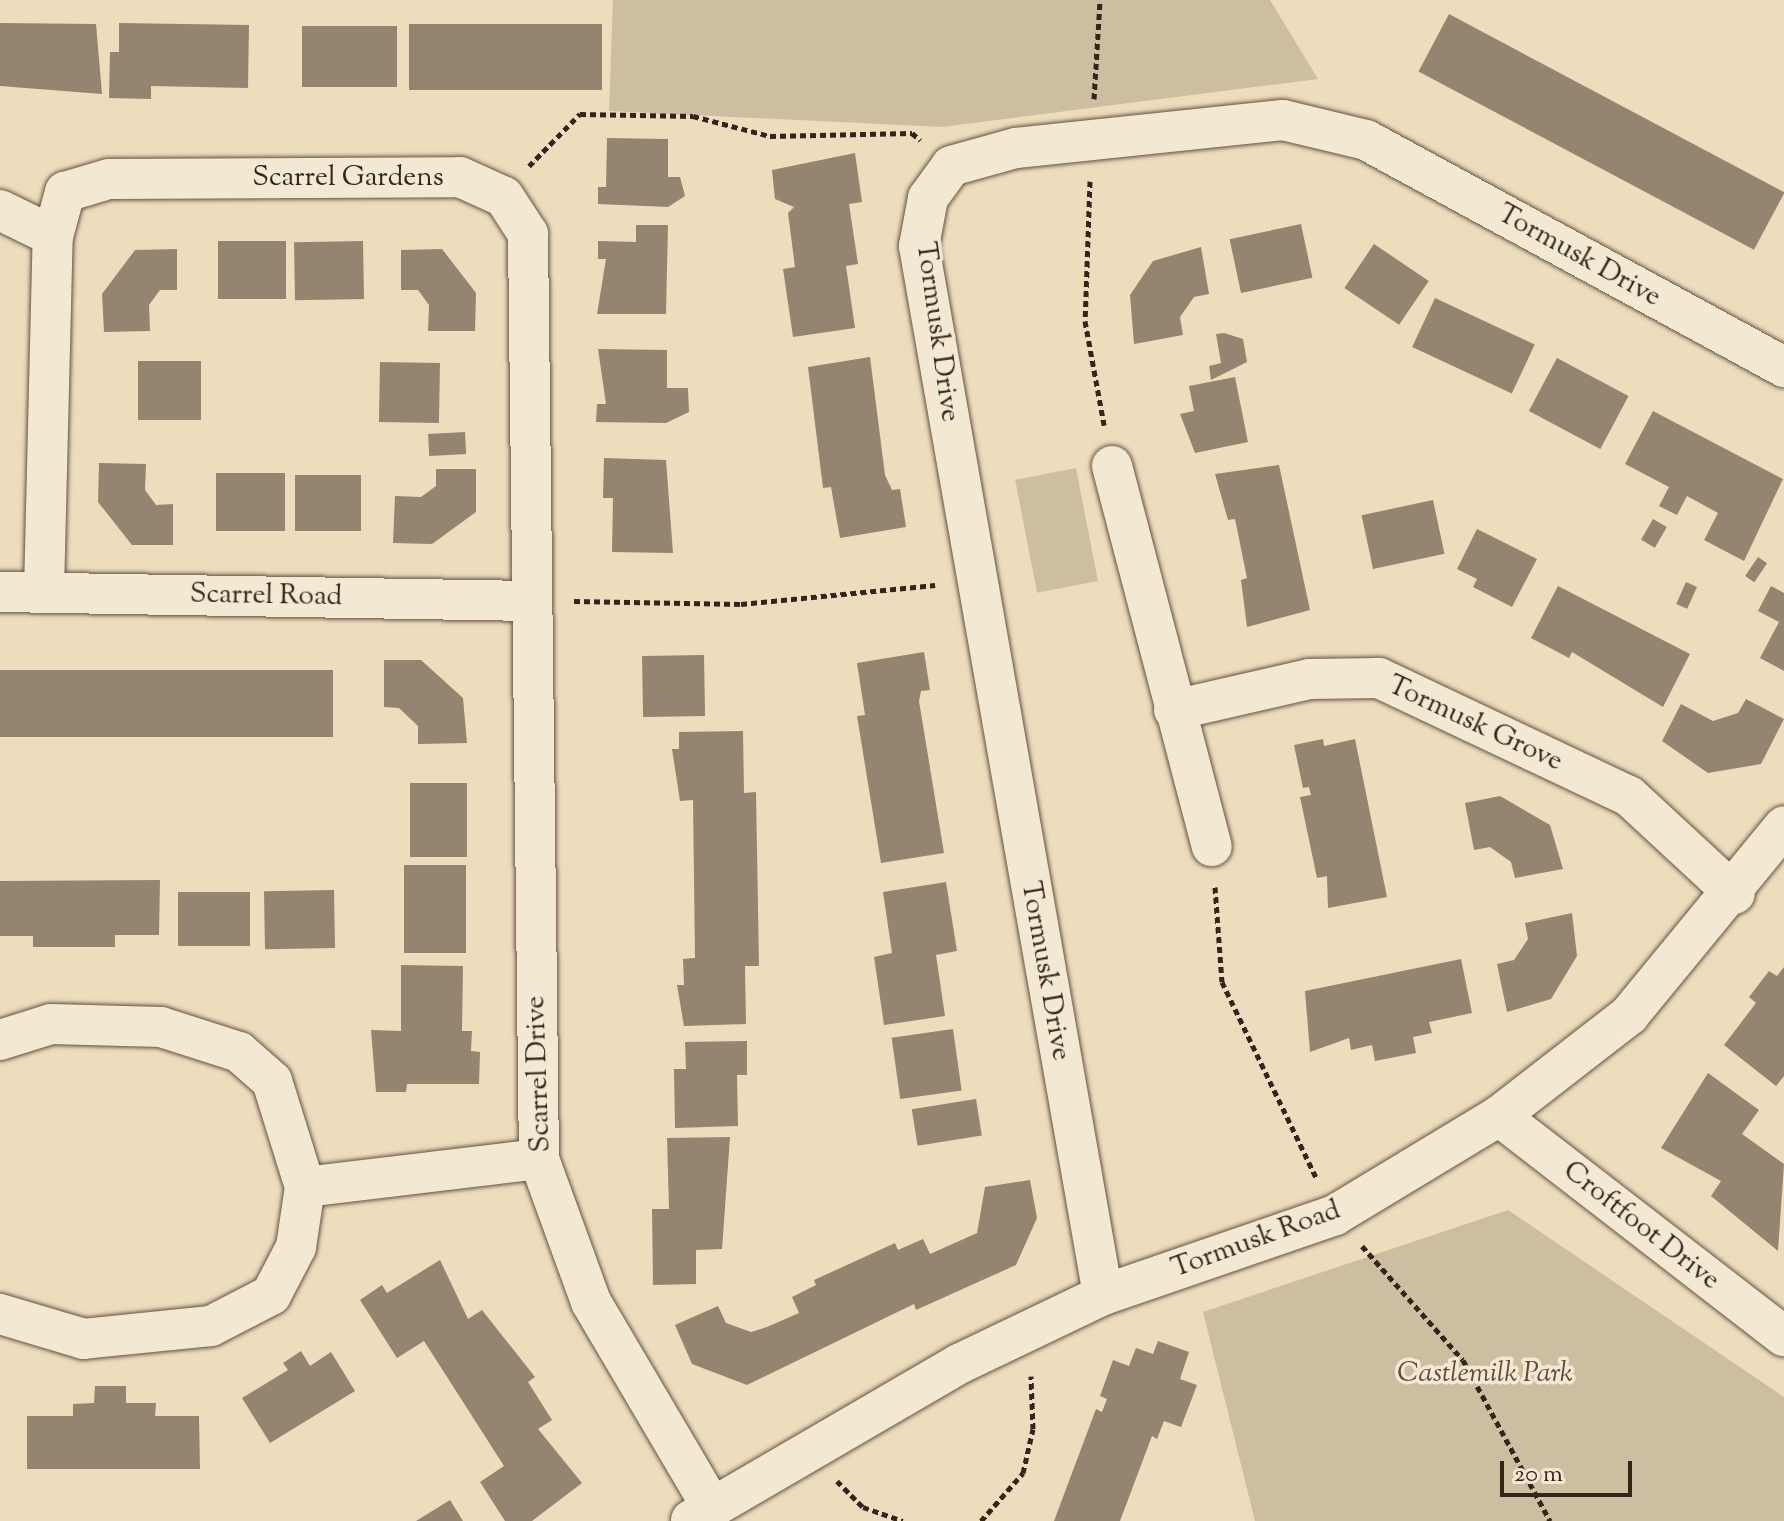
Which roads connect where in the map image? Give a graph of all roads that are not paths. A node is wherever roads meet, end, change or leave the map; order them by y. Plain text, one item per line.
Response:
1 (0, 210) edge
2 (53, 236) junction
3 (1784, 367) edge
4 (1112, 466) road end
5 (0, 592) edge
6 (44, 592) junction
7 (532, 601) junction
8 (1174, 710) junction
9 (1784, 826) edge
10 (1212, 846) road end
11 (1735, 894) junction
12 (0, 1040) edge
13 (1499, 1116) junction
14 (539, 1159) junction
15 (305, 1187) junction
16 (1103, 1295) junction
17 (0, 1314) edge
18 (1784, 1336) edge
19 (700, 1513) edge

1 - 2 street
2 - 6 street, Scarrel Gardens
2 - 7 street, Scarrel Gardens
3 - 16 street, Tormusk Drive
4 - 8 street
5 - 6 street, Scarrel Road
6 - 7 street, Scarrel Road
7 - 14 street, Scarrel Drive
8 - 10 street
8 - 11 street, Tormusk Grove
9 - 11 street, Tormusk Road
11 - 13 street, Tormusk Road
12 - 15 street
13 - 16 street, Tormusk Road
13 - 18 street, Croftfoot Drive
14 - 15 street
14 - 19 street, Scarrel Drive
15 - 17 street
16 - 19 street, Tormusk Road

